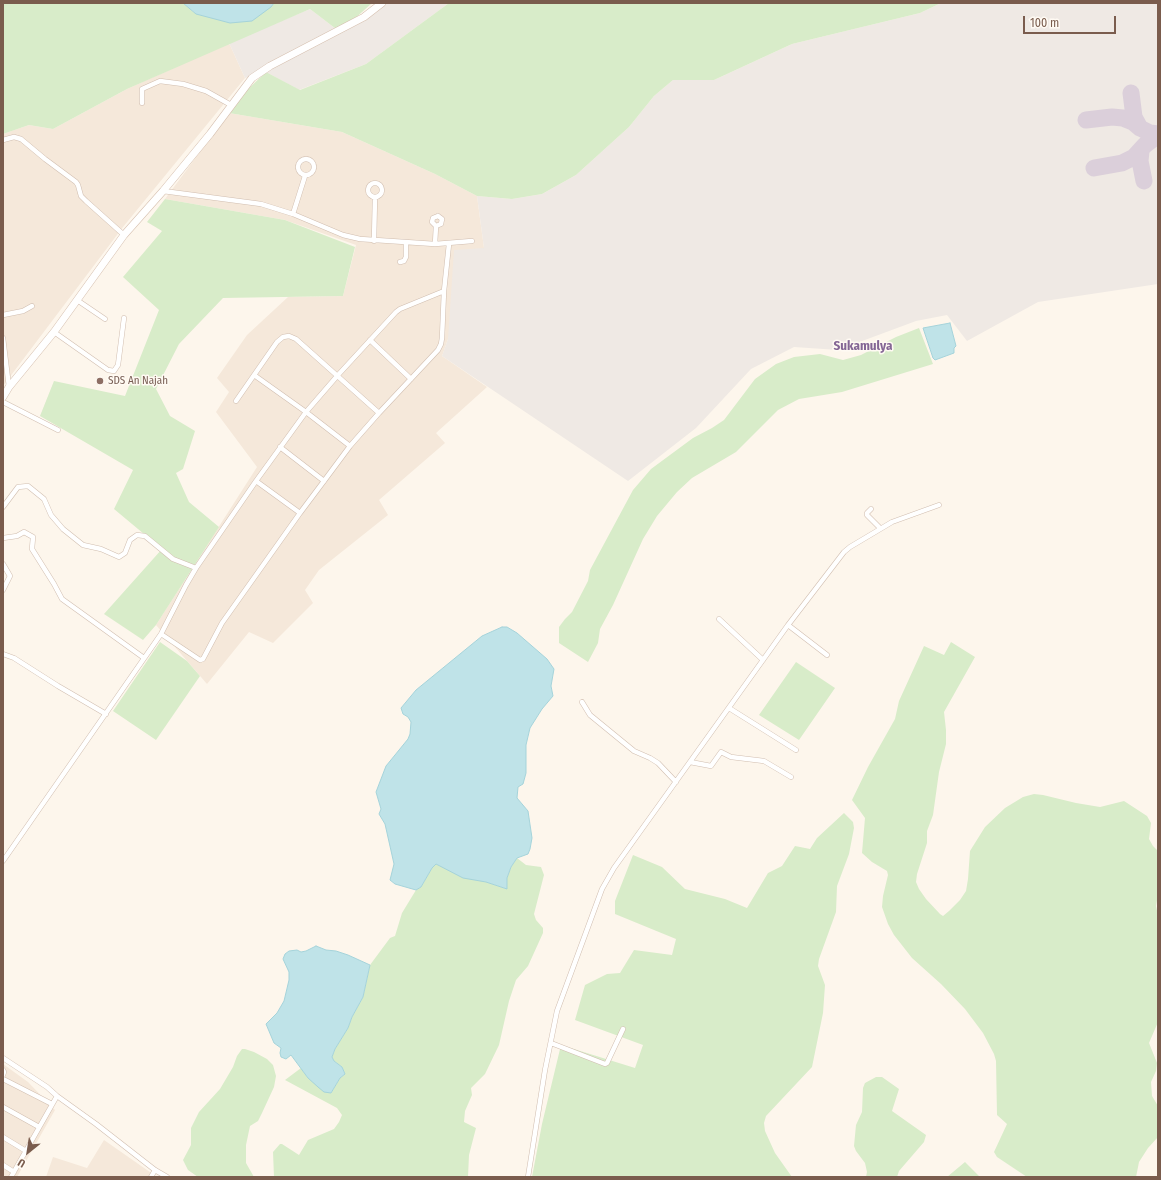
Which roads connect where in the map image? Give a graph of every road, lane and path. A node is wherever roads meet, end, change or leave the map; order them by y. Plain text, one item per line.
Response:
1 (382, 3) edge
2 (142, 102) dead end
3 (231, 106) junction
4 (3, 140) edge
5 (304, 176) dead end
6 (163, 191) junction
7 (375, 197) dead end
8 (293, 214) junction
9 (436, 226) dead end
10 (124, 235) junction
11 (374, 241) junction
12 (472, 241) dead end
13 (406, 243) junction
14 (435, 244) junction
15 (449, 244) junction
16 (400, 262) dead end
17 (444, 291) junction
18 (77, 300) junction
19 (32, 306) dead end
20 (3, 315) edge
21 (124, 318) dead end
22 (105, 319) dead end
23 (54, 332) junction
24 (3, 338) edge
25 (370, 340) junction
26 (254, 375) junction
27 (338, 375) junction
28 (410, 379) junction
29 (9, 387) junction
30 (3, 397) edge
31 (236, 401) dead end
32 (3, 402) edge
33 (306, 412) junction
34 (379, 412) junction
35 (58, 430) dead end
36 (350, 446) junction
37 (280, 447) junction
38 (256, 481) junction
39 (324, 481) junction
40 (939, 505) dead end
41 (3, 507) edge
42 (871, 509) dead end
43 (300, 513) junction
44 (880, 528) junction
45 (3, 538) edge
46 (3, 564) edge
47 (196, 568) junction
48 (3, 590) edge
49 (719, 619) dead end
50 (788, 625) junction
51 (161, 634) junction
52 (3, 654) edge
53 (827, 655) dead end
54 (144, 658) junction
55 (763, 660) junction
56 (582, 702) dead end
57 (729, 708) junction
58 (106, 714) junction
59 (796, 750) dead end
60 (690, 762) junction
61 (791, 777) dead end
62 (676, 782) junction
63 (3, 861) edge
64 (623, 1029) dead end
65 (551, 1043) junction
66 (3, 1058) edge
67 (3, 1070) edge
68 (3, 1075) edge
69 (3, 1079) edge
70 (57, 1096) junction
71 (52, 1104) junction
72 (3, 1108) edge
73 (39, 1128) junction
74 (3, 1137) edge
75 (26, 1151) junction
76 (3, 1166) edge
77 (155, 1170) junction
78 (14, 1172) junction
79 (11, 1177) edge
80 (151, 1177) edge
81 (167, 1177) edge
82 (528, 1177) edge

1 - 3 main road
2 - 3 street
3 - 6 main road
4 - 10 street
5 - 8 street
6 - 8 street
6 - 10 main road
7 - 11 street
8 - 11 street
9 - 14 street
10 - 18 main road
11 - 13 street
12 - 15 street
13 - 14 street
13 - 16 street
14 - 15 street
15 - 17 street
17 - 25 street
17 - 28 street
18 - 22 street
18 - 23 main road
19 - 20 street
21 - 23 street
23 - 29 main road
24 - 29 street
25 - 27 street
25 - 28 street
26 - 27 street
26 - 31 street
26 - 33 street
27 - 33 street
27 - 34 street
28 - 34 street
29 - 30 main road
32 - 35 street
33 - 36 street
33 - 37 street
34 - 36 street
36 - 39 street
37 - 38 street
37 - 39 street
38 - 43 street
38 - 47 street
39 - 43 street
40 - 44 street
41 - 47 street
42 - 44 street
43 - 51 street
44 - 50 street
45 - 54 street
46 - 48 street
47 - 51 street
49 - 55 street
50 - 53 street
50 - 55 street
51 - 54 street
52 - 58 street
54 - 58 street
55 - 57 street
56 - 62 street
57 - 59 street
57 - 60 street
58 - 63 street
60 - 61 street
60 - 62 street
62 - 65 street
64 - 65 street
65 - 82 street
66 - 70 street
67 - 68 street
69 - 71 street
70 - 71 street
70 - 77 street
71 - 73 street
72 - 73 street
73 - 75 street
74 - 75 street
75 - 78 street
76 - 78 street
77 - 80 street
77 - 81 street
78 - 79 street

